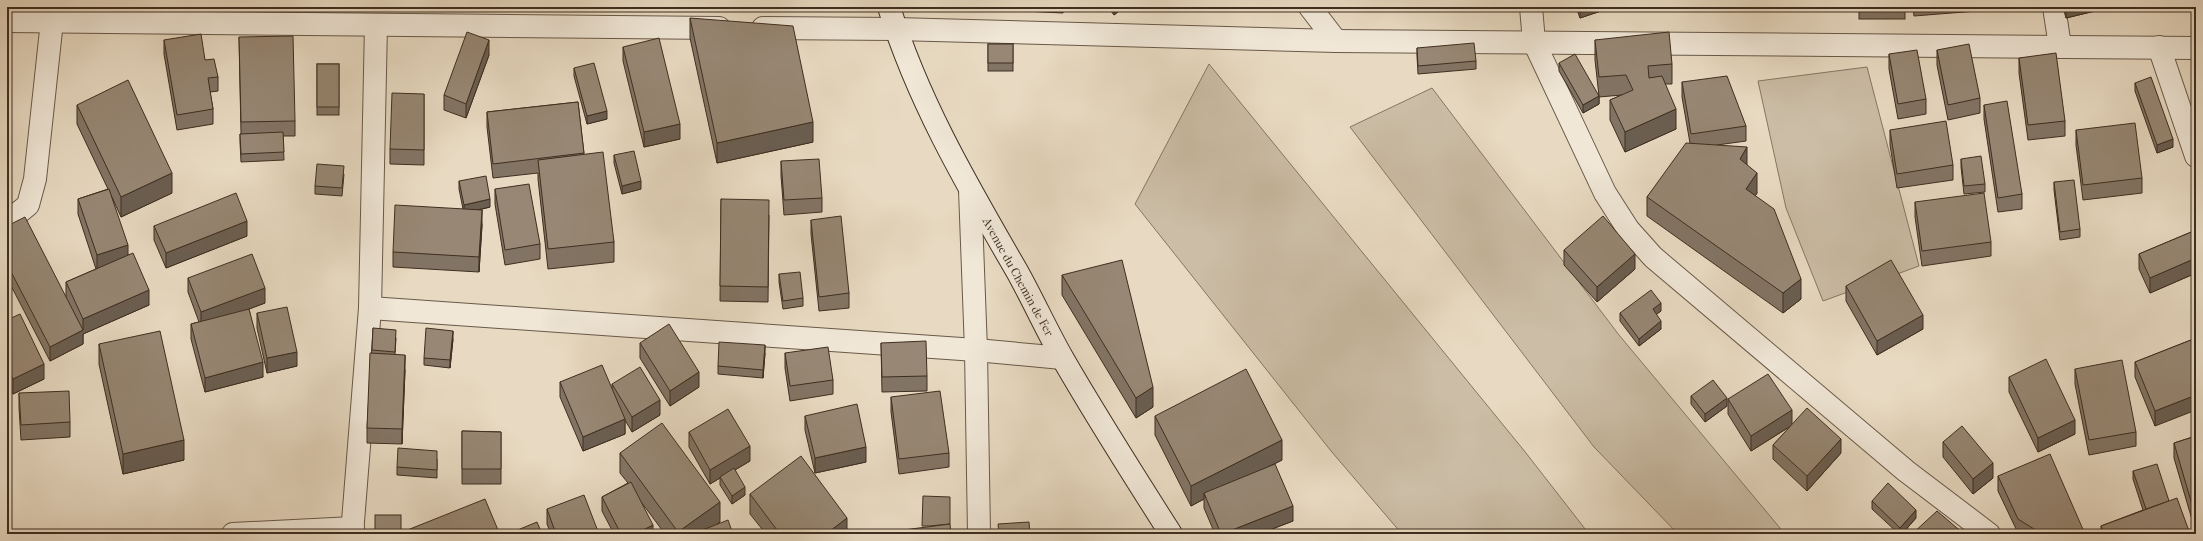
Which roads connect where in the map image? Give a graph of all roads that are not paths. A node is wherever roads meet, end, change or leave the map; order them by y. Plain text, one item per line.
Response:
1 (889, 7) edge
2 (1310, 7) edge
3 (1530, 7) edge
4 (2054, 7) edge
5 (48, 14) edge
6 (481, 16) edge
7 (7, 21) edge
8 (376, 25) junction
9 (896, 29) junction
10 (1336, 40) junction
11 (1534, 42) junction
12 (2060, 46) junction
13 (2159, 47) junction
14 (2196, 48) edge
15 (2196, 156) edge
16 (970, 190) junction
17 (7, 222) edge
18 (370, 308) junction
19 (976, 350) junction
20 (1062, 358) junction
21 (352, 531) edge
22 (233, 534) edge
23 (979, 534) edge
24 (1171, 534) edge
25 (1989, 534) edge

1 - 9 street, Avenue du Chemin de Fer
2 - 10 street
3 - 11 street
4 - 12 street
5 - 7 street
5 - 8 street
5 - 17 street
6 - 8 street
6 - 9 street
8 - 18 street
9 - 10 street
9 - 16 street, Avenue du Chemin de Fer
10 - 11 street
11 - 12 street
11 - 25 street
12 - 13 street
13 - 14 street
13 - 15 street
16 - 19 street
16 - 20 street, Avenue du Chemin de Fer
18 - 19 street
18 - 21 street
19 - 20 street
19 - 23 street
20 - 24 street, Avenue du Chemin de Fer
21 - 22 street

